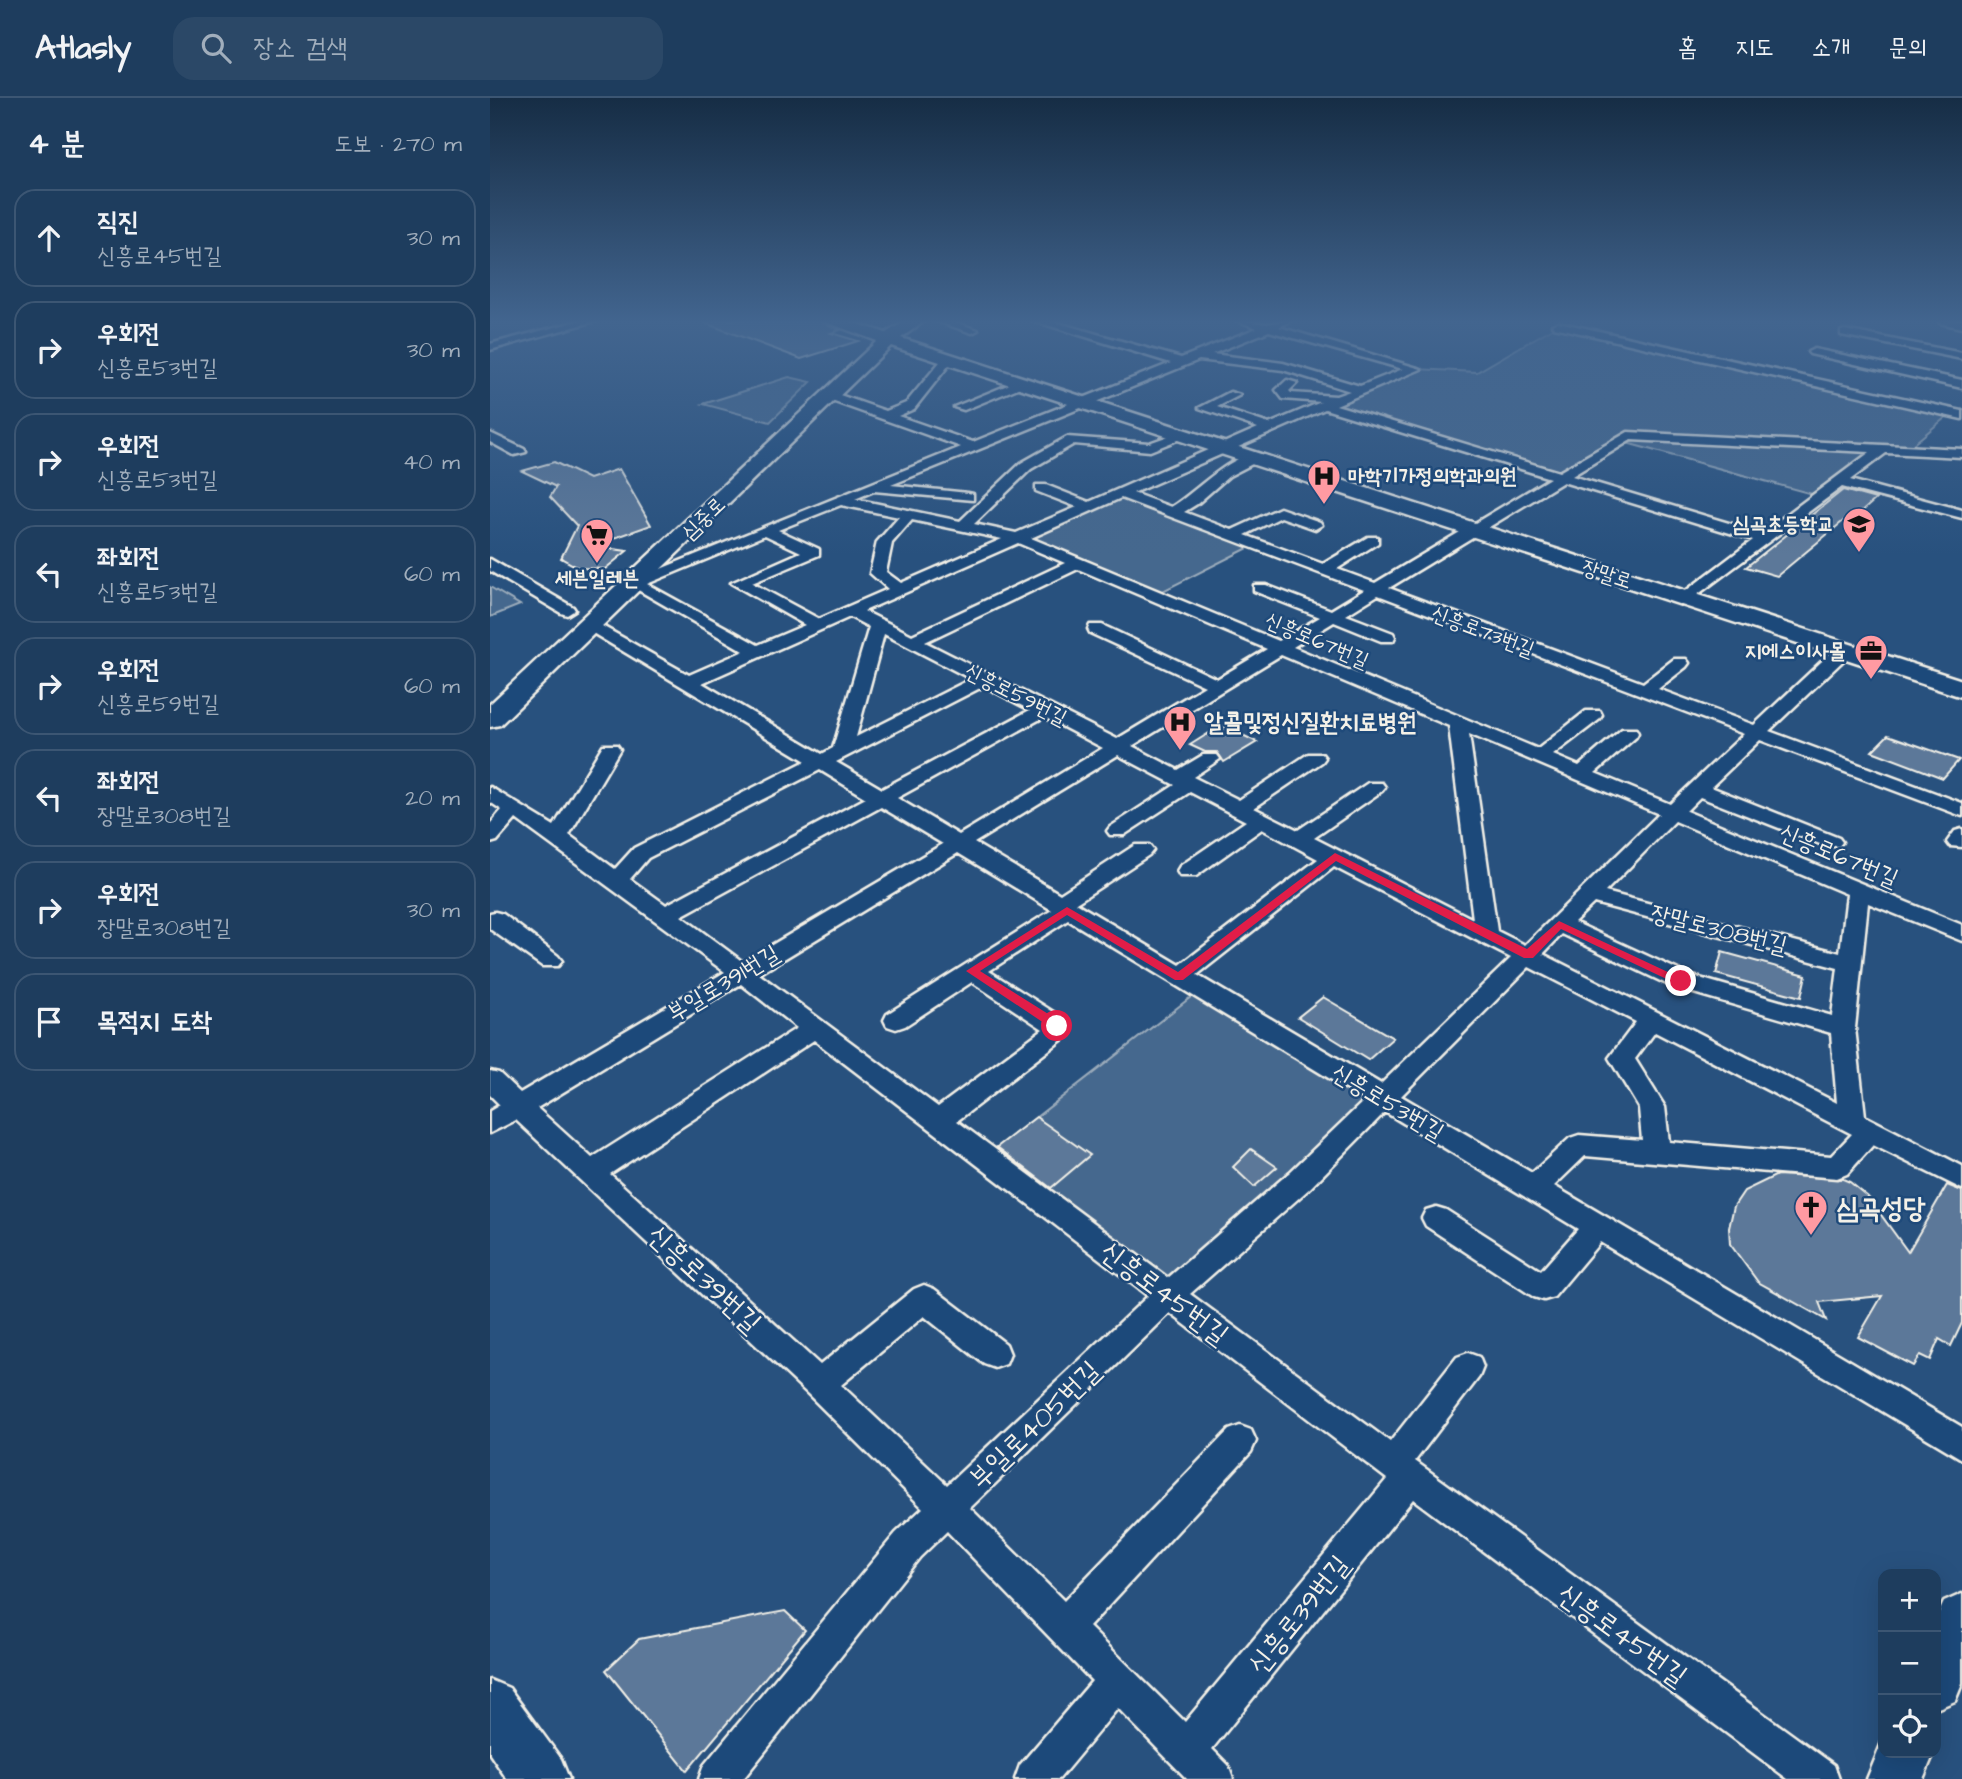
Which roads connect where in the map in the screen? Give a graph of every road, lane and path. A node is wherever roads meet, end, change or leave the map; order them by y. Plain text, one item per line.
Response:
1 (827, 398) edge
2 (837, 398) edge
3 (917, 398) edge
4 (983, 398) edge
5 (1070, 398) edge
6 (1089, 398) edge
7 (1226, 398) edge
8 (1332, 398) edge
9 (1886, 398) edge
10 (1342, 399) joint
11 (1080, 402) junction
12 (1327, 406) junction
13 (960, 407) dead end
14 (1962, 415) edge
15 (886, 416) junction
16 (1269, 428) junction
17 (1183, 435) junction
18 (490, 437) edge
19 (972, 446) junction
20 (1224, 449) junction
21 (1883, 449) junction
22 (519, 452) dead end
23 (1962, 453) edge
24 (1253, 458) junction
25 (1560, 478) junction
26 (1840, 482) junction
27 (871, 487) junction
28 (1041, 488) dead end
29 (1121, 494) junction
30 (968, 497) dead end
31 (838, 500) junction
32 (1090, 507) junction
33 (1170, 513) junction
34 (1962, 514) edge
35 (909, 515) junction
36 (1315, 525) dead end
37 (963, 527) junction
38 (766, 530) junction
39 (1475, 530) junction
40 (1231, 536) junction
41 (1018, 538) junction
42 (1766, 539) junction
43 (1373, 540) dead end
44 (490, 564) edge
45 (1078, 564) junction
46 (1322, 570) junction
47 (634, 583) junction
48 (1260, 588) dead end
49 (900, 590) junction
50 (1375, 591) junction
51 (1685, 599) junction
52 (568, 610) dead end
53 (851, 611) junction
54 (1334, 616) junction
55 (819, 625) junction
56 (878, 625) junction
57 (589, 626) junction
58 (1096, 629) dead end
59 (1387, 637) dead end
60 (912, 642) junction
61 (1279, 649) junction
62 (1843, 650) junction
63 (758, 652) junction
64 (1680, 663) dead end
65 (985, 679) junction
66 (688, 682) junction
67 (1219, 686) junction
68 (1962, 689) edge
69 (1643, 692) junction
70 (1046, 709) junction
71 (1593, 715) dead end
72 (490, 719) edge
73 (1458, 724) junction
74 (1629, 733) dead end
75 (1755, 734) junction
76 (1119, 746) junction
77 (610, 749) dead end
78 (842, 751) junction
79 (1539, 757) junction
80 (1315, 758) dead end
81 (1210, 759) dead end
82 (821, 762) junction
83 (1580, 775) junction
84 (1186, 780) junction
85 (1375, 787) dead end
86 (1697, 789) junction
87 (490, 793) edge
88 (882, 800) junction
89 (1241, 808) junction
90 (513, 810) junction
91 (1962, 810) edge
92 (1672, 813) junction
93 (1263, 819) junction
94 (1117, 831) dead end
95 (490, 836) edge
96 (558, 837) junction
97 (1300, 838) junction
98 (1832, 842) dead end
99 (957, 845) junction
100 (1142, 850) dead end
101 (1335, 856) junction
102 (1188, 871) dead end
103 (617, 880) junction
104 (1858, 891) junction
105 (1589, 895) junction
106 (1062, 908) junction
107 (665, 915) junction
108 (490, 922) edge
109 (1559, 924) junction
110 (1486, 933) junction
111 (1962, 934) edge
112 (1528, 955) junction
113 (550, 961) dead end
114 (1850, 963) junction
115 (972, 971) junction
116 (740, 972) junction
117 (1179, 977) junction
118 (1652, 1018) junction
119 (896, 1020) dead end
120 (815, 1028) junction
121 (1843, 1028) junction
122 (490, 1080) edge
123 (1382, 1099) junction
124 (519, 1106) junction
125 (938, 1121) junction
126 (490, 1123) edge
127 (1861, 1126) junction
128 (1656, 1151) junction
129 (592, 1172) junction
130 (1962, 1178) edge
131 (1533, 1189) junction
132 (1436, 1218) dead end
133 (1597, 1226) junction
134 (1169, 1294) junction
135 (995, 1354) dead end
136 (1468, 1367) dead end
137 (819, 1384) junction
138 (1240, 1441) dead end
139 (1962, 1444) edge
140 (1401, 1470) junction
141 (946, 1507) junction
142 (1962, 1620) edge
143 (1065, 1626) junction
144 (1941, 1670) edge
145 (1118, 1679) junction
146 (490, 1707) edge
147 (1185, 1752) junction
148 (1904, 1758) edge
149 (541, 1779) edge
150 (718, 1779) edge
151 (1034, 1779) edge
152 (1214, 1779) edge
153 (1820, 1779) edge
154 (1895, 1779) edge

1 - 47 street, 심중로
2 - 15 street
3 - 15 street
4 - 13 street
5 - 11 street, 장말로
6 - 11 street
7 - 16 street
8 - 10 street
9 - 14 street
10 - 12 street
11 - 17 street, 장말로
11 - 19 street
12 - 16 street
12 - 25 street
15 - 19 street
16 - 20 street
17 - 20 street, 장말로
17 - 37 street
18 - 22 street
19 - 27 street
20 - 24 street, 장말로
20 - 29 street
21 - 23 street, 부일로391번길
21 - 25 street, 부일로391번길
21 - 26 street
24 - 33 street
24 - 39 street, 장말로
25 - 39 street, 부일로391번길
25 - 42 street
26 - 34 street
26 - 42 street
27 - 30 street
27 - 31 street
28 - 32 street
29 - 32 street
29 - 33 street, 신흥로73번길
31 - 35 street, 신흥로67번길
31 - 38 street
32 - 41 street
33 - 40 street, 신흥로73번길
35 - 37 street, 신흥로67번길
35 - 49 street
36 - 40 street
37 - 41 street, 신흥로67번길
38 - 47 street
38 - 55 street
39 - 50 street, 부일로391번길
39 - 51 street, 장말로
40 - 46 street, 신흥로73번길
41 - 45 street, 신흥로67번길
41 - 49 street
42 - 51 street
43 - 46 street
44 - 52 street
45 - 60 street
45 - 61 street, 신흥로67번길
46 - 50 street, 신흥로73번길
47 - 57 street, 심중로
47 - 63 street
48 - 54 street
49 - 53 street
50 - 54 street, 부일로391번길
50 - 69 street, 신흥로73번길
51 - 62 street, 장말로
53 - 55 street
53 - 56 street, 신흥로59번길
54 - 59 street
54 - 61 street, 부일로391번길
55 - 63 street
56 - 60 street, 신흥로59번길
56 - 78 street
57 - 66 street, 신흥로53번길
57 - 72 street, 심중로
58 - 67 street
60 - 65 street, 신흥로59번길
61 - 67 street, 부일로391번길
61 - 73 street, 신흥로67번길
62 - 68 street, 장말로
62 - 75 street
63 - 66 street
64 - 69 street
65 - 70 street, 신흥로59번길
65 - 78 street
66 - 82 street, 신흥로53번길
67 - 76 street, 부일로391번길
69 - 75 street, 신흥로73번길
70 - 76 street, 신흥로59번길
70 - 88 street
71 - 79 street
73 - 79 street, 신흥로67번길
73 - 110 street
74 - 83 street
75 - 86 street
75 - 91 street, 신흥로73번길
76 - 84 street, 신흥로59번길
76 - 99 street, 부일로391번길
77 - 96 street
78 - 82 street
79 - 83 street, 신흥로67번길
80 - 89 street
81 - 84 street
82 - 88 street, 신흥로53번길
82 - 103 street
83 - 92 street, 신흥로67번길
84 - 89 street, 신흥로59번길
84 - 94 street
85 - 97 street
86 - 92 street
86 - 98 street
87 - 90 street, 신흥로45번길
88 - 99 street, 신흥로53번길
88 - 107 street
89 - 93 street, 신흥로59번길
90 - 95 street
90 - 96 street, 신흥로45번길
92 - 104 street, 신흥로67번길
92 - 105 street
93 - 97 street, 신흥로59번길
93 - 102 street
96 - 103 street, 신흥로45번길
97 - 101 street, 신흥로59번길
99 - 106 street, 신흥로53번길
99 - 116 street, 부일로391번길
100 - 106 street
101 - 110 street, 신흥로59번길
101 - 117 street
103 - 107 street, 신흥로45번길
104 - 111 street, 신흥로67번길
104 - 114 street
105 - 109 street
105 - 114 street, 장말로308번길
106 - 115 street
106 - 117 street, 신흥로53번길
107 - 116 street, 신흥로45번길
108 - 113 street
109 - 112 street
109 - 121 street, 장말로308번길
110 - 112 street, 신흥로59번길
112 - 118 street, 신흥로59번길
112 - 123 street
114 - 121 street
115 - 119 street
115 - 125 street
116 - 120 street, 신흥로45번길
116 - 124 street, 부일로391번길
117 - 123 street, 신흥로53번길
118 - 127 street, 신흥로59번길
118 - 128 street
120 - 125 street, 신흥로45번길
120 - 129 street
121 - 127 street
122 - 124 street, 신흥로39번길
123 - 131 street, 신흥로53번길
123 - 134 street, 부일로405번길
124 - 126 street, 부일로391번길
124 - 129 street, 신흥로39번길
125 - 134 street, 신흥로45번길
127 - 128 street
127 - 130 street, 신흥로59번길
128 - 131 street
129 - 137 street, 신흥로39번길
131 - 133 street, 신흥로53번길
132 - 133 street
133 - 139 street, 신흥로53번길
134 - 140 street, 신흥로45번길
134 - 141 street, 부일로405번길
135 - 137 street
136 - 140 street
137 - 141 street, 신흥로39번길
138 - 143 street
140 - 147 street, 신흥로39번길
140 - 153 street, 신흥로45번길
141 - 143 street, 신흥로39번길
141 - 150 street, 부일로405번길
142 - 144 street
143 - 145 street, 신흥로39번길
145 - 147 street, 신흥로39번길
145 - 151 street
146 - 149 street
147 - 152 street, 신흥로39번길
148 - 154 street

